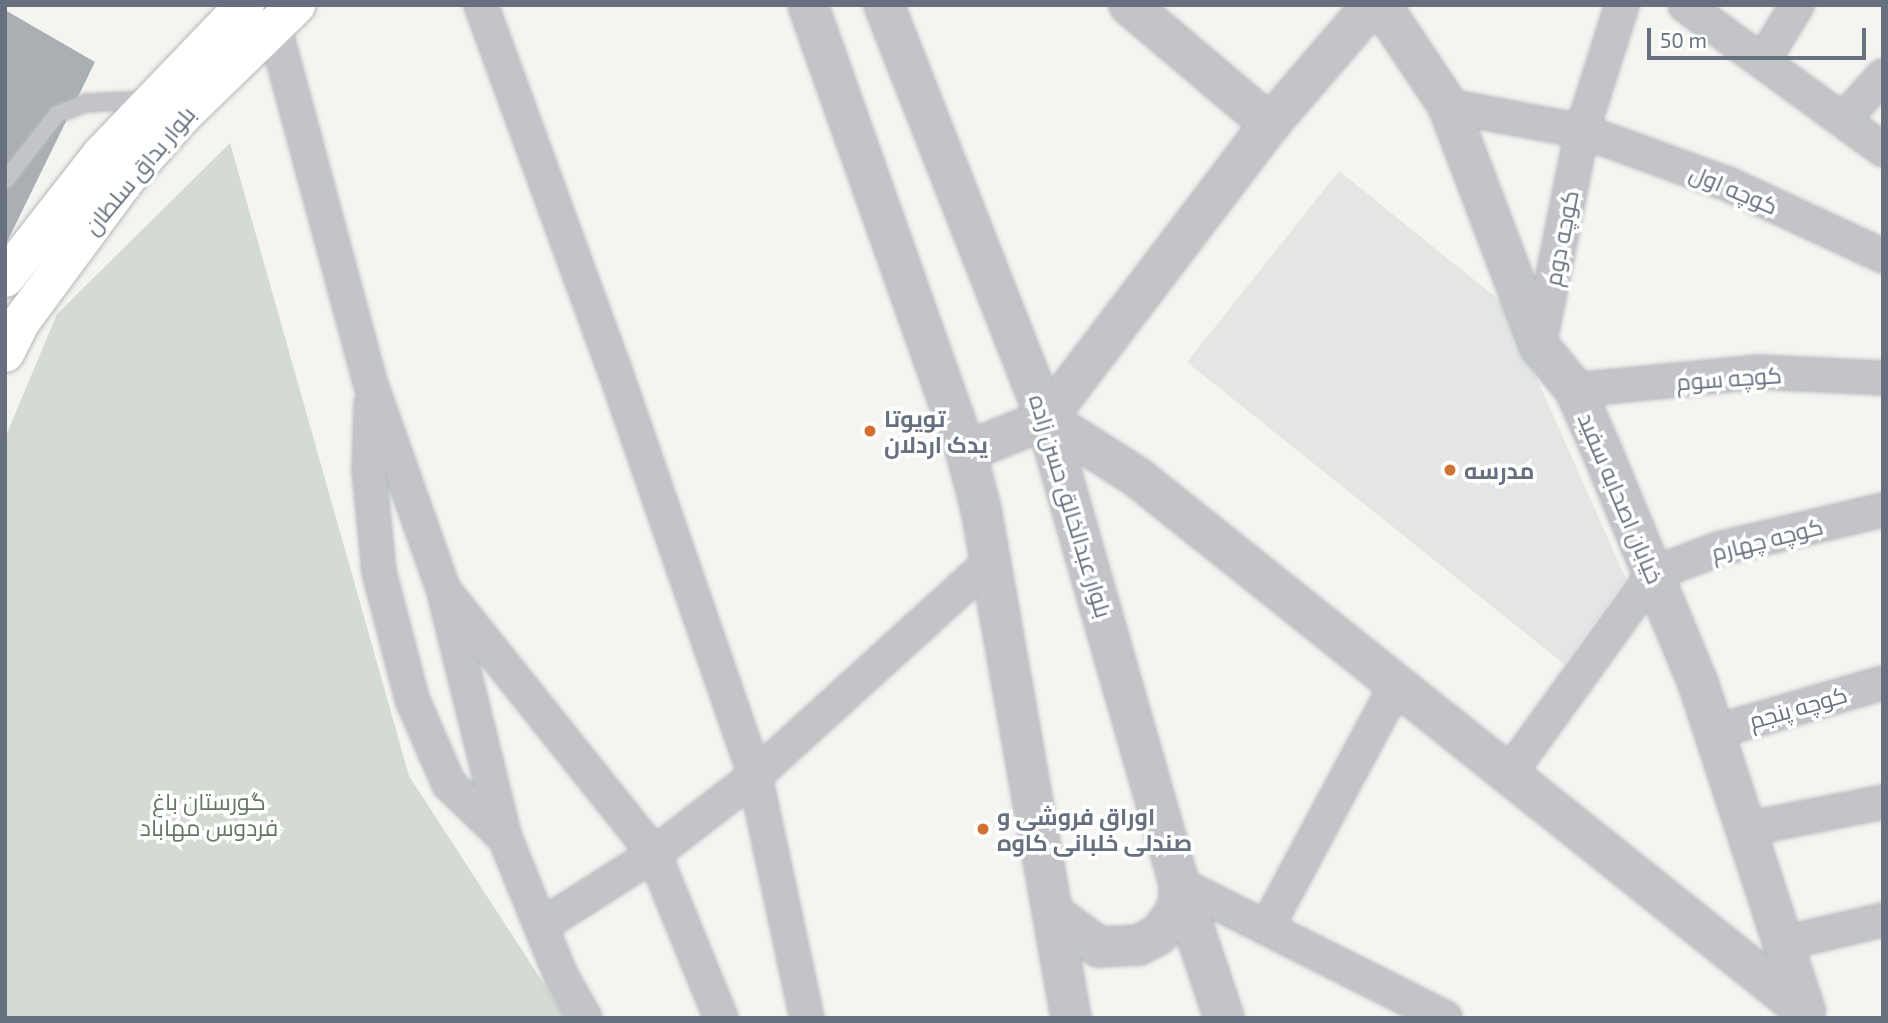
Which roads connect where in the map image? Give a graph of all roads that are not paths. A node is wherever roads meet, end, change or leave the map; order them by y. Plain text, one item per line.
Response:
1 (481, 5) edge
2 (808, 5) edge
3 (884, 5) edge
4 (1129, 5) edge
5 (1371, 5) edge
6 (1381, 5) edge
7 (1622, 5) edge
8 (1685, 5) edge
9 (1797, 5) edge
10 (272, 12) edge
11 (1763, 61) junction
12 (1883, 76) edge
13 (152, 99) junction
14 (1448, 106) junction
15 (1844, 119) junction
16 (1270, 124) junction
17 (1582, 131) junction
18 (1883, 150) edge
19 (5, 181) edge
20 (1883, 256) edge
21 (5, 278) edge
22 (1539, 346) junction
23 (5, 353) edge
24 (1883, 379) edge
25 (371, 385) junction
26 (1575, 390) junction
27 (1046, 419) junction
28 (966, 452) junction
29 (1883, 510) edge
30 (990, 562) junction
31 (1653, 574) junction
32 (443, 588) junction
33 (1883, 682) edge
34 (1396, 685) junction
35 (1714, 732) junction
36 (1508, 774) junction
37 (755, 776) junction
38 (1883, 802) edge
39 (1746, 829) junction
40 (505, 838) junction
41 (654, 854) junction
42 (1179, 884) junction
43 (1054, 914) junction
44 (1883, 920) edge
45 (541, 926) junction
46 (1267, 927) junction
47 (1784, 943) junction
48 (1806, 1015) edge
49 (586, 1018) edge
50 (721, 1018) edge
51 (807, 1018) edge
52 (1071, 1018) edge
53 (1224, 1018) edge
54 (1445, 1018) edge

1 - 37 street
2 - 28 street
3 - 27 street, بلوار عبدالخالق حسن زاده
4 - 16 street
5 - 16 street
6 - 14 street, خیابان اصحابه سفید
7 - 17 street, کوچه دوم
8 - 11 street
9 - 11 street
10 - 13 main road, بلوار بداق سلطان
10 - 23 main road, بلوار بداق سلطان
10 - 25 street
11 - 15 street
12 - 15 street
13 - 19 lane
13 - 21 main road, بلوار بداق سلطان
14 - 17 street, کوچه اول
14 - 22 street, خیابان اصحابه سفید
15 - 18 street
16 - 27 street
17 - 20 street, کوچه اول
17 - 22 street, کوچه دوم
22 - 26 street, خیابان اصحابه سفید
24 - 26 street, کوچه سوم
25 - 32 street
25 - 40 street
26 - 31 street, خیابان اصحابه سفید
27 - 28 street
27 - 34 street
27 - 42 street, بلوار عبدالخالق حسن زاده
28 - 30 street
29 - 31 street, کوچه چهارم
30 - 37 street
30 - 43 street
31 - 35 street, خیابان اصحابه سفید
31 - 36 street
32 - 40 street
32 - 41 street
33 - 35 street, کوچه پنجم
34 - 36 street
34 - 46 street
35 - 39 street, خیابان اصحابه سفید
36 - 48 street
37 - 41 street
37 - 51 street
38 - 39 street
39 - 47 street, خیابان اصحابه سفید
40 - 45 street
41 - 45 street
41 - 50 street
42 - 43 street
42 - 46 street
42 - 53 street, بلوار عبدالخالق حسن زاده
43 - 52 street
44 - 47 street
45 - 49 street
46 - 54 street
47 - 48 street, خیابان اصحابه سفید

